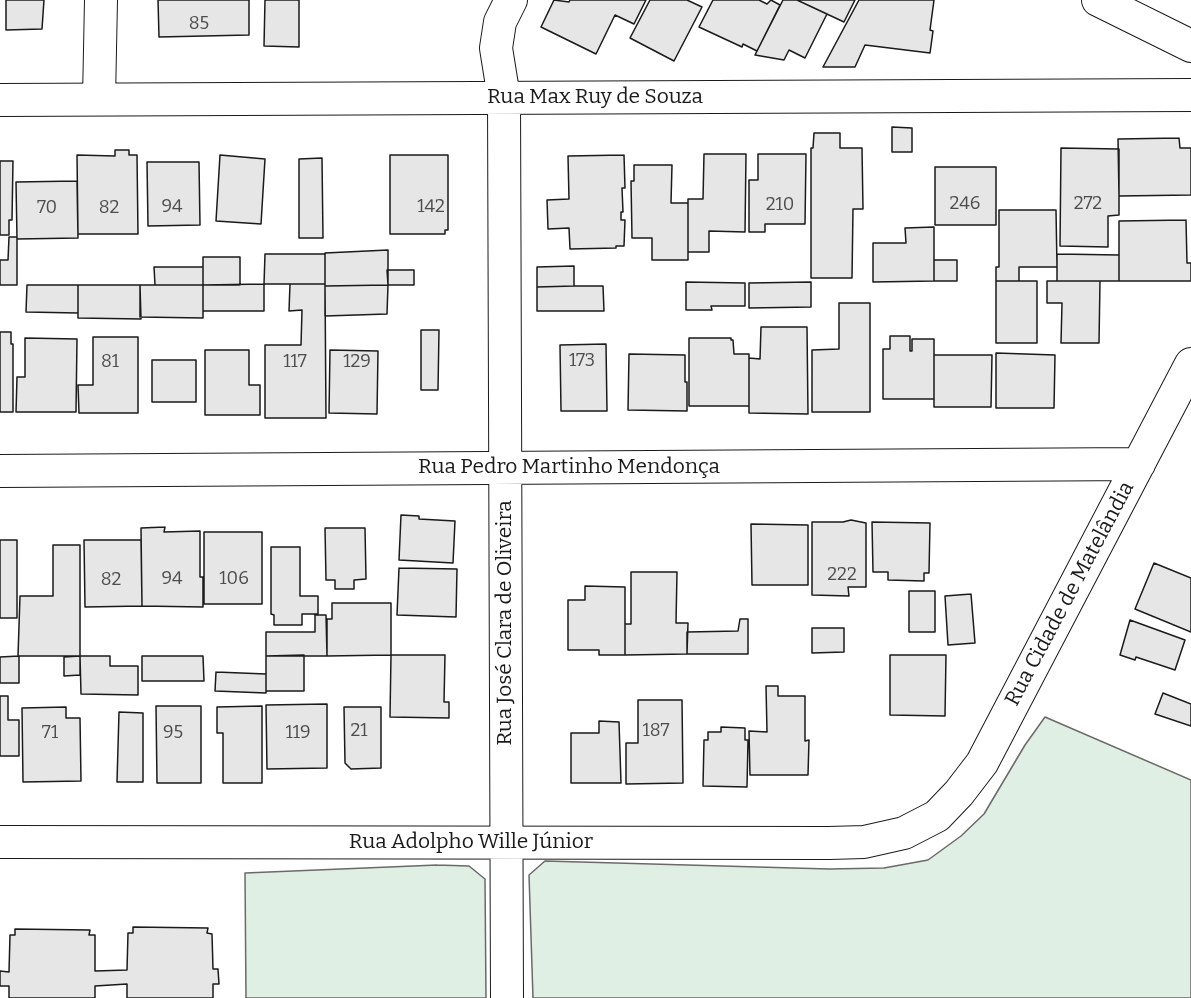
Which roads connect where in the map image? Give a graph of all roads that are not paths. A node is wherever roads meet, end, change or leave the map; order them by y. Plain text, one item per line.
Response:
1 (101, 0) edge
2 (511, 0) edge
3 (1098, 0) edge
4 (1191, 46) edge
5 (1191, 94) edge
6 (504, 98) junction
7 (99, 99) junction
8 (0, 100) edge
9 (1191, 364) edge
10 (1138, 464) junction
11 (505, 468) junction
12 (0, 471) edge
13 (937, 816) joint
14 (0, 842) edge
15 (506, 842) junction
16 (507, 998) edge

1 - 7 street
2 - 6 street, Rua José Clara de Oliveira
3 - 4 street
5 - 6 street, Rua Max Ruy de Souza
6 - 7 street, Rua Max Ruy de Souza
6 - 11 street, Rua José Clara de Oliveira
7 - 8 street, Rua Max Ruy de Souza
9 - 10 street, Rua Cidade de Matelândia
10 - 11 street, Rua Pedro Martinho Mendonça
10 - 13 street, Rua Cidade de Matelândia
11 - 12 street, Rua Pedro Martinho Mendonça
11 - 15 street, Rua José Clara de Oliveira
13 - 15 street, Rua Adolpho Wille Júnior
14 - 15 street, Rua Adolpho Wille Júnior
15 - 16 street, Rua José Clara de Oliveira

